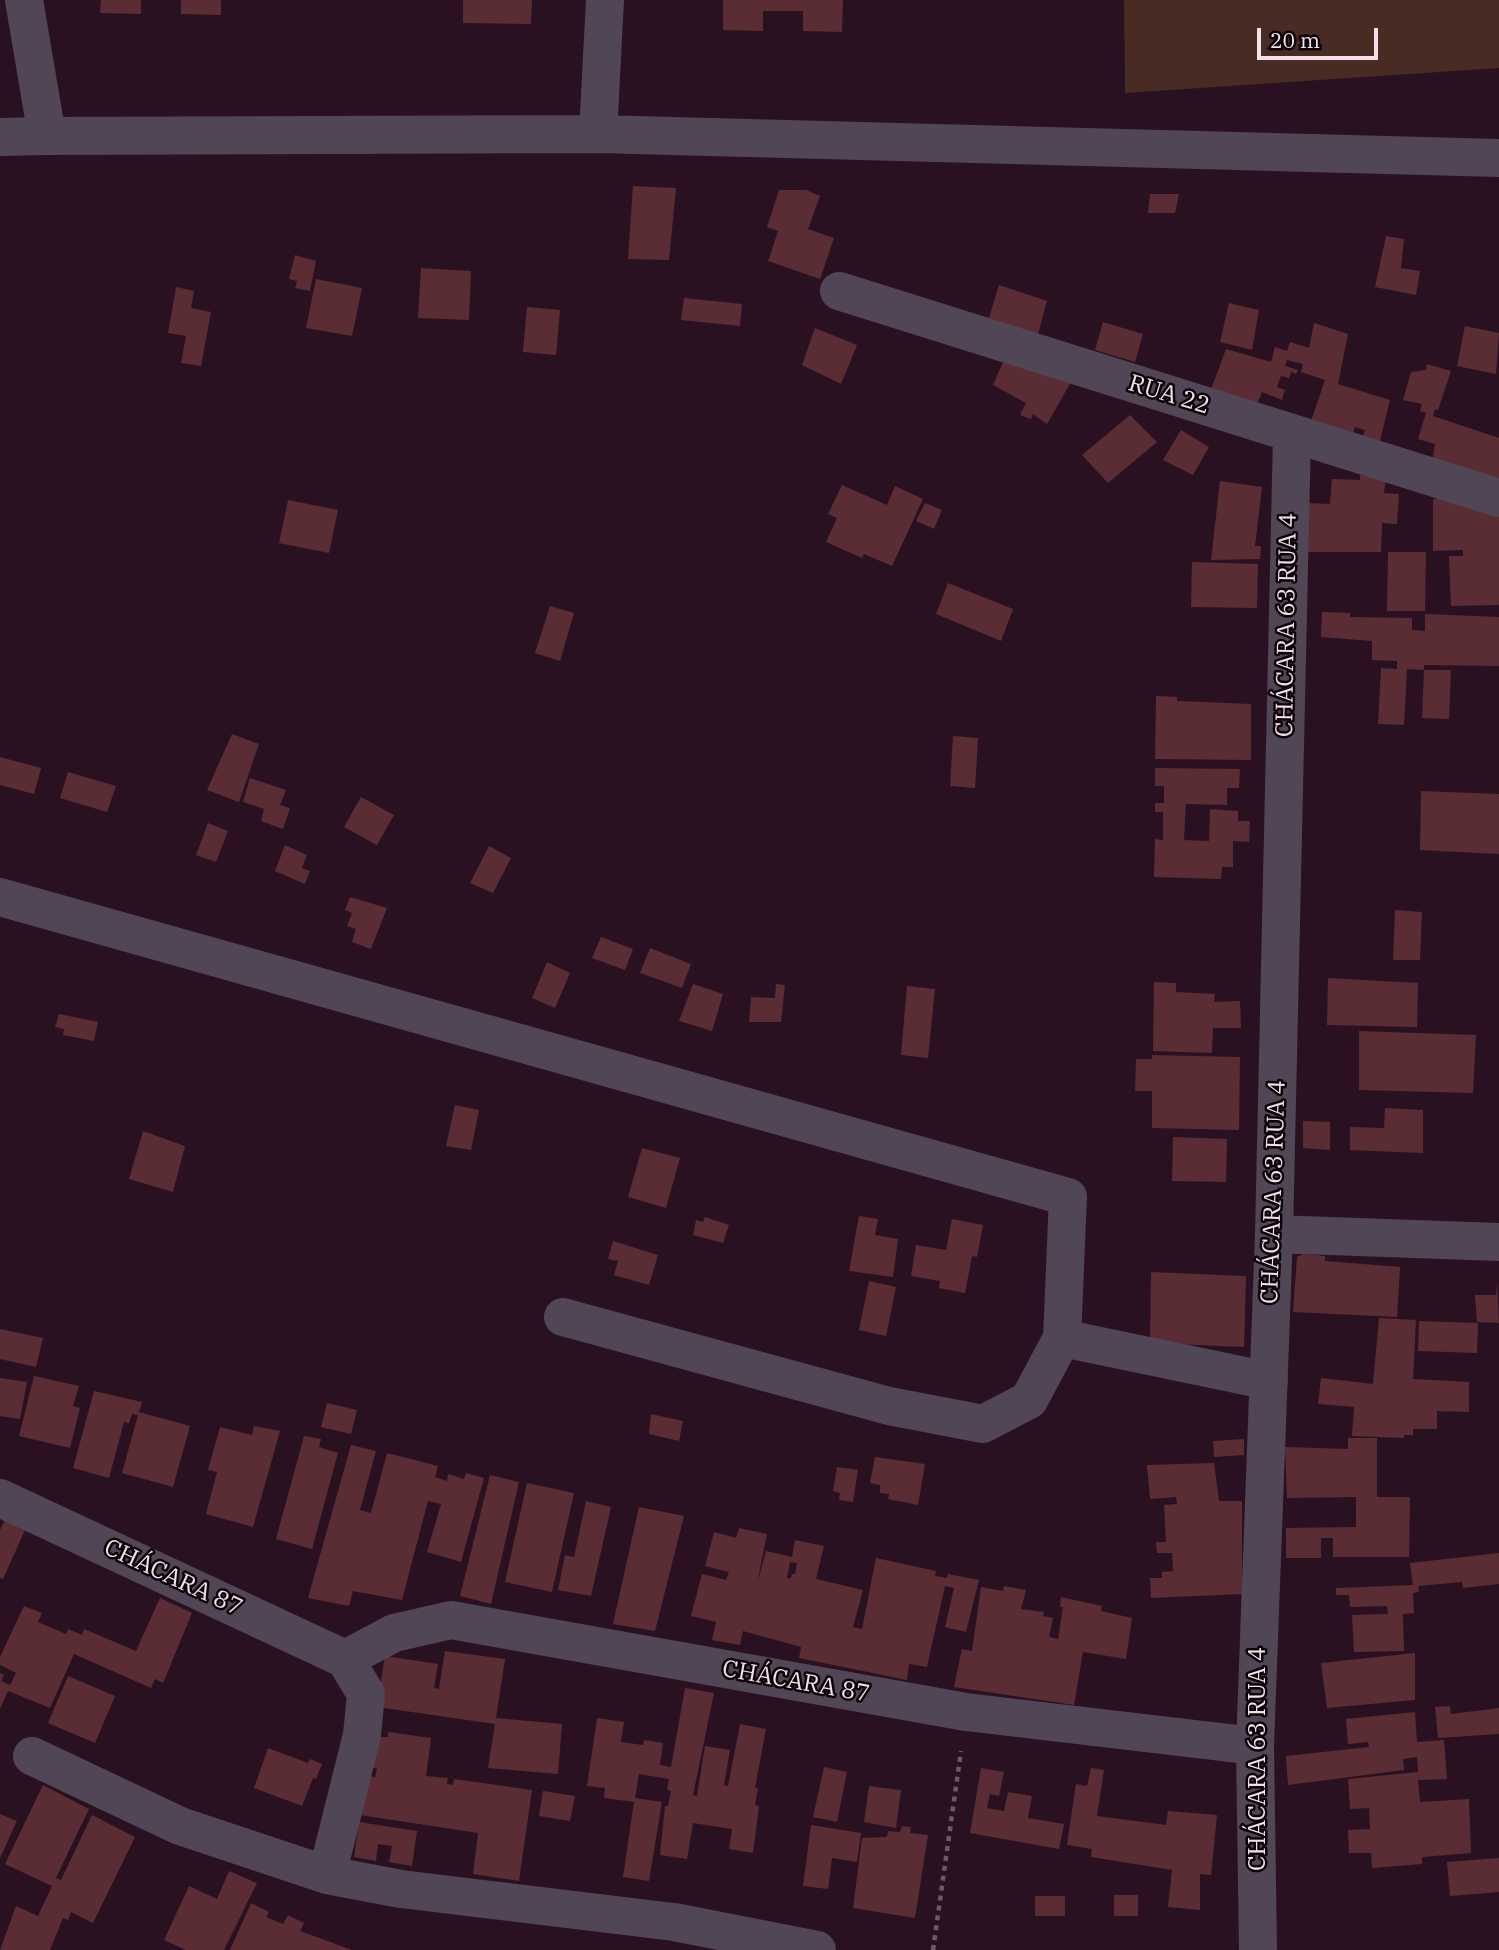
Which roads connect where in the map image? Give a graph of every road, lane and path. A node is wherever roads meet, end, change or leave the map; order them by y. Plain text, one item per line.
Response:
1 (24, 0) edge
2 (605, 0) edge
3 (598, 134) junction
4 (47, 136) junction
5 (0, 137) edge
6 (1499, 158) edge
7 (839, 291) dead end
8 (1292, 434) junction
9 (1499, 498) edge
10 (0, 897) edge
11 (1274, 1234) junction
12 (1499, 1242) edge
13 (563, 1317) dead end
14 (1062, 1338) junction
15 (1269, 1381) junction
16 (0, 1498) edge
17 (345, 1659) junction
18 (967, 1713) junction
19 (1255, 1746) junction
20 (32, 1756) dead end
21 (327, 1875) junction
22 (817, 1950) edge
23 (933, 1950) edge
24 (1258, 1950) edge

1 - 4 street
2 - 3 street
3 - 4 street
3 - 6 street
4 - 5 street
7 - 8 street, RUA 22
8 - 9 street, RUA 22
8 - 11 street, CHÁCARA 63 RUA 4
10 - 14 street
11 - 12 street
11 - 15 street, CHÁCARA 63 RUA 4
13 - 14 street
14 - 15 street
15 - 19 street, CHÁCARA 63 RUA 4
16 - 17 street, CHÁCARA 87
17 - 18 street, CHÁCARA 87
17 - 21 street
18 - 19 street, CHÁCARA 87
18 - 23 path
19 - 24 street, CHÁCARA 63 RUA 4
20 - 21 street
21 - 22 street

